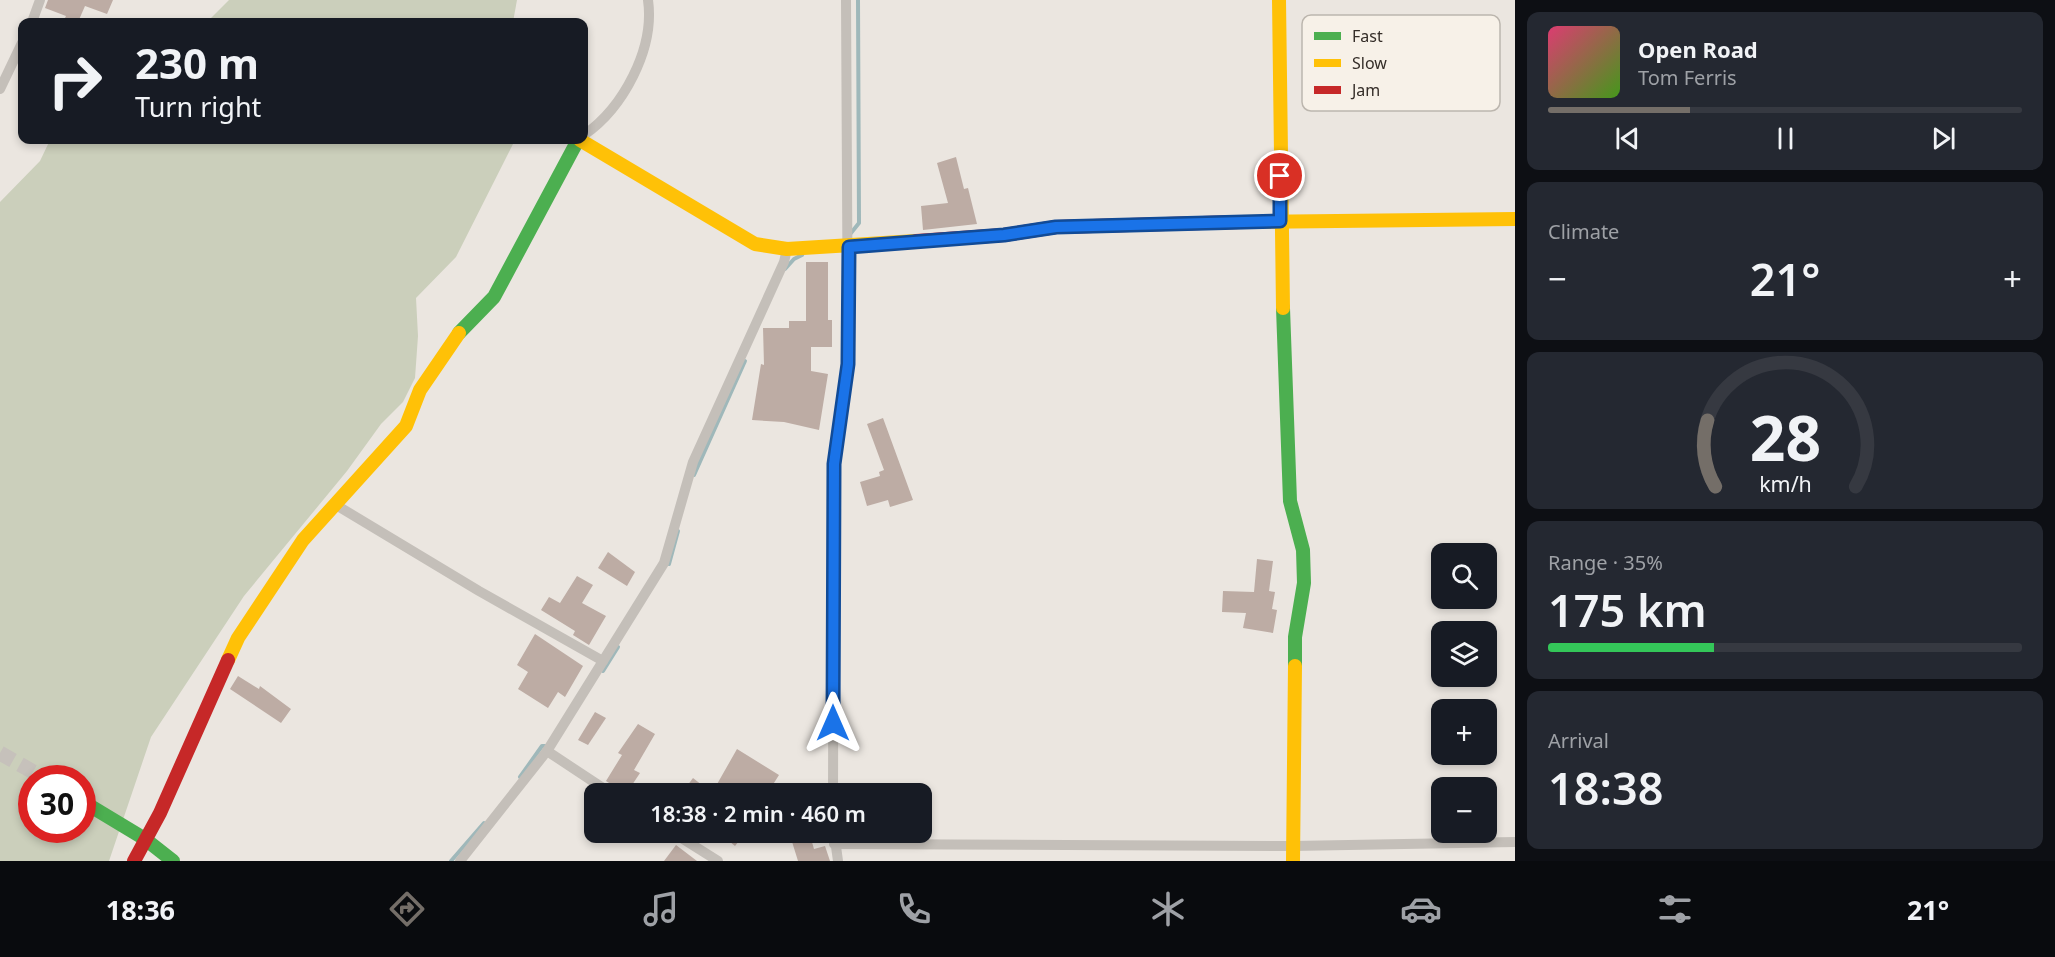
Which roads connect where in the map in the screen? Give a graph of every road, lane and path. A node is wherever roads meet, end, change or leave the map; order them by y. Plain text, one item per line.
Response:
1 (40, 0) edge
2 (648, 0) edge
3 (846, 0) edge
4 (1279, 0) edge
5 (33, 18) edge
6 (18, 51) edge
7 (0, 89) edge
8 (588, 132) edge
9 (577, 144) edge
10 (586, 144) edge
11 (1515, 219) edge
12 (1280, 221) junction
13 (849, 247) junction
14 (787, 249) junction
15 (336, 505) junction
16 (603, 661) junction
17 (547, 751) junction
18 (595, 783) edge
19 (833, 783) edge
20 (96, 809) edge
21 (145, 839) junction
22 (1515, 842) edge
23 (689, 843) edge
24 (834, 844) joint
25 (1293, 846) junction
26 (134, 861) edge
27 (173, 861) edge
28 (460, 861) edge
29 (718, 861) edge
30 (838, 861) edge
31 (1293, 861) edge

1 - 5 street
2 - 8 street
3 - 13 street
4 - 12 street
6 - 7 street
9 - 15 street
10 - 14 street
11 - 12 street
12 - 13 street
12 - 25 street
13 - 14 street
13 - 19 street
14 - 16 street
15 - 16 street
15 - 21 street
16 - 17 street
17 - 18 street
17 - 28 street
20 - 21 street
21 - 26 street
21 - 27 street
22 - 25 street
23 - 29 street
24 - 25 street
24 - 30 street
25 - 31 street

